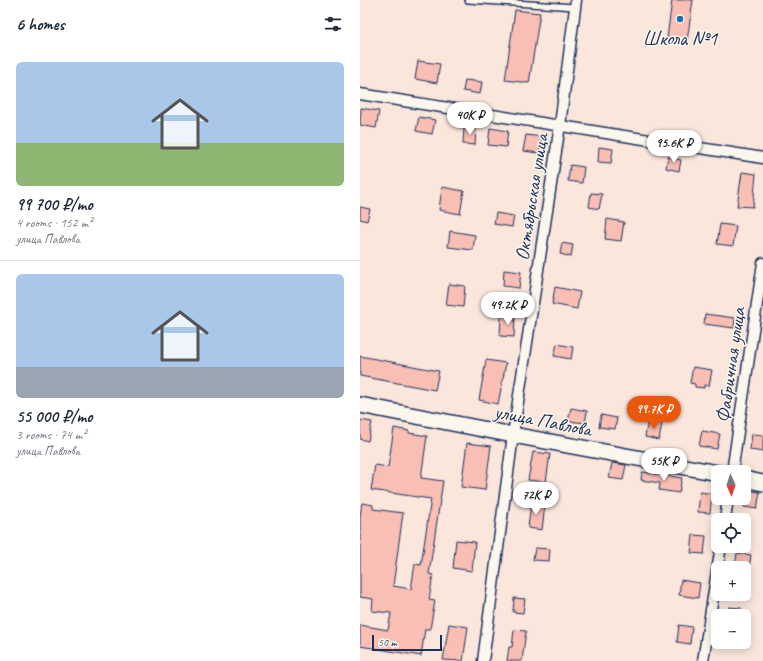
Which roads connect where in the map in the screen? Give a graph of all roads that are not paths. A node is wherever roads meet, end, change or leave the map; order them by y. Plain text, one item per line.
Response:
1 (468, 0) edge
2 (575, 3) edge
3 (360, 94) edge
4 (560, 125) junction
5 (763, 158) edge
6 (763, 263) edge
7 (360, 405) edge
8 (512, 435) junction
9 (733, 465) edge
10 (711, 472) edge
11 (751, 480) edge
12 (763, 483) edge
13 (720, 553) edge
14 (483, 661) edge
15 (703, 661) edge

1 - 2 lane
2 - 4 street, Октябрьская улица
3 - 4 street
4 - 5 street
4 - 8 street, Октябрьская улица
6 - 9 street, Фабричная улица
7 - 8 street, улица Павлова
8 - 10 street, улица Павлова
8 - 14 street, Октябрьская улица
11 - 12 street
13 - 15 street

